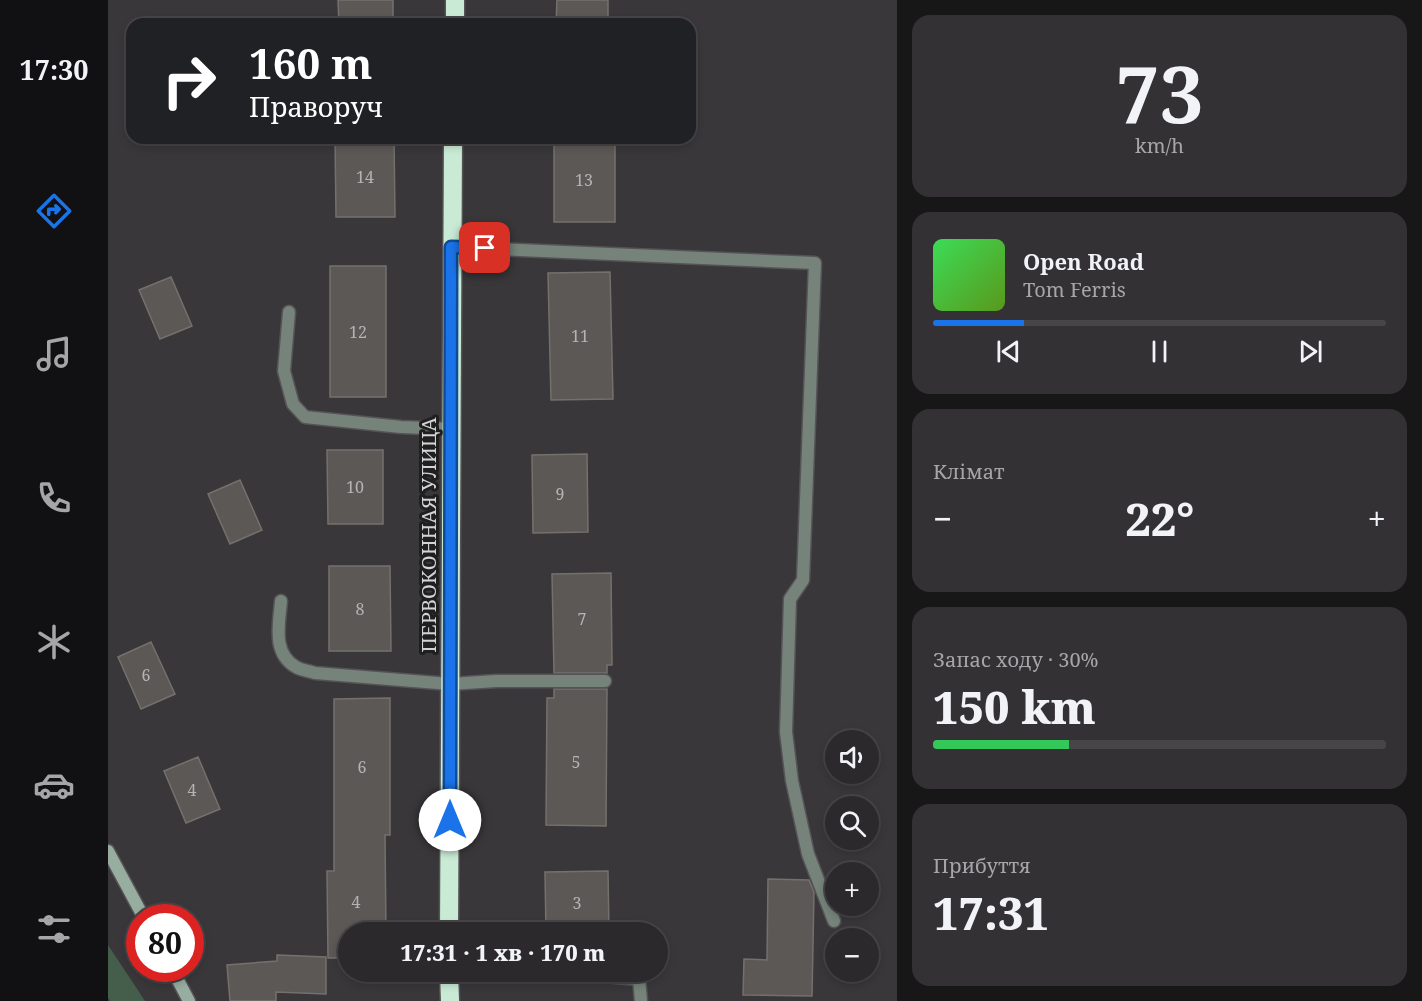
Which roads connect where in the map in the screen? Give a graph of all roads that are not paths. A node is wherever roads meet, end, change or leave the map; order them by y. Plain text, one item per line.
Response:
1 (455, 0) edge
2 (455, 18) edge
3 (453, 144) edge
4 (451, 247) junction
5 (288, 312) dead end
6 (451, 429) junction
7 (281, 601) dead end
8 (606, 681) dead end
9 (450, 684) junction
10 (108, 852) edge
11 (136, 904) edge
12 (834, 921) dead end
13 (449, 922) edge
14 (179, 982) edge
15 (449, 982) edge
16 (639, 982) edge
17 (189, 1001) edge
18 (450, 1001) edge
19 (641, 1001) edge

1 - 2 highway
3 - 4 highway, ПЕРВОКОННАЯ УЛИЦА
4 - 6 highway, ПЕРВОКОННАЯ УЛИЦА
4 - 12 street
5 - 6 street
6 - 9 highway, ПЕРВОКОННАЯ УЛИЦА
7 - 9 street
8 - 9 street
9 - 13 highway, ПЕРВОКОННАЯ УЛИЦА
10 - 11 main road
14 - 17 main road
15 - 18 highway
16 - 19 street

